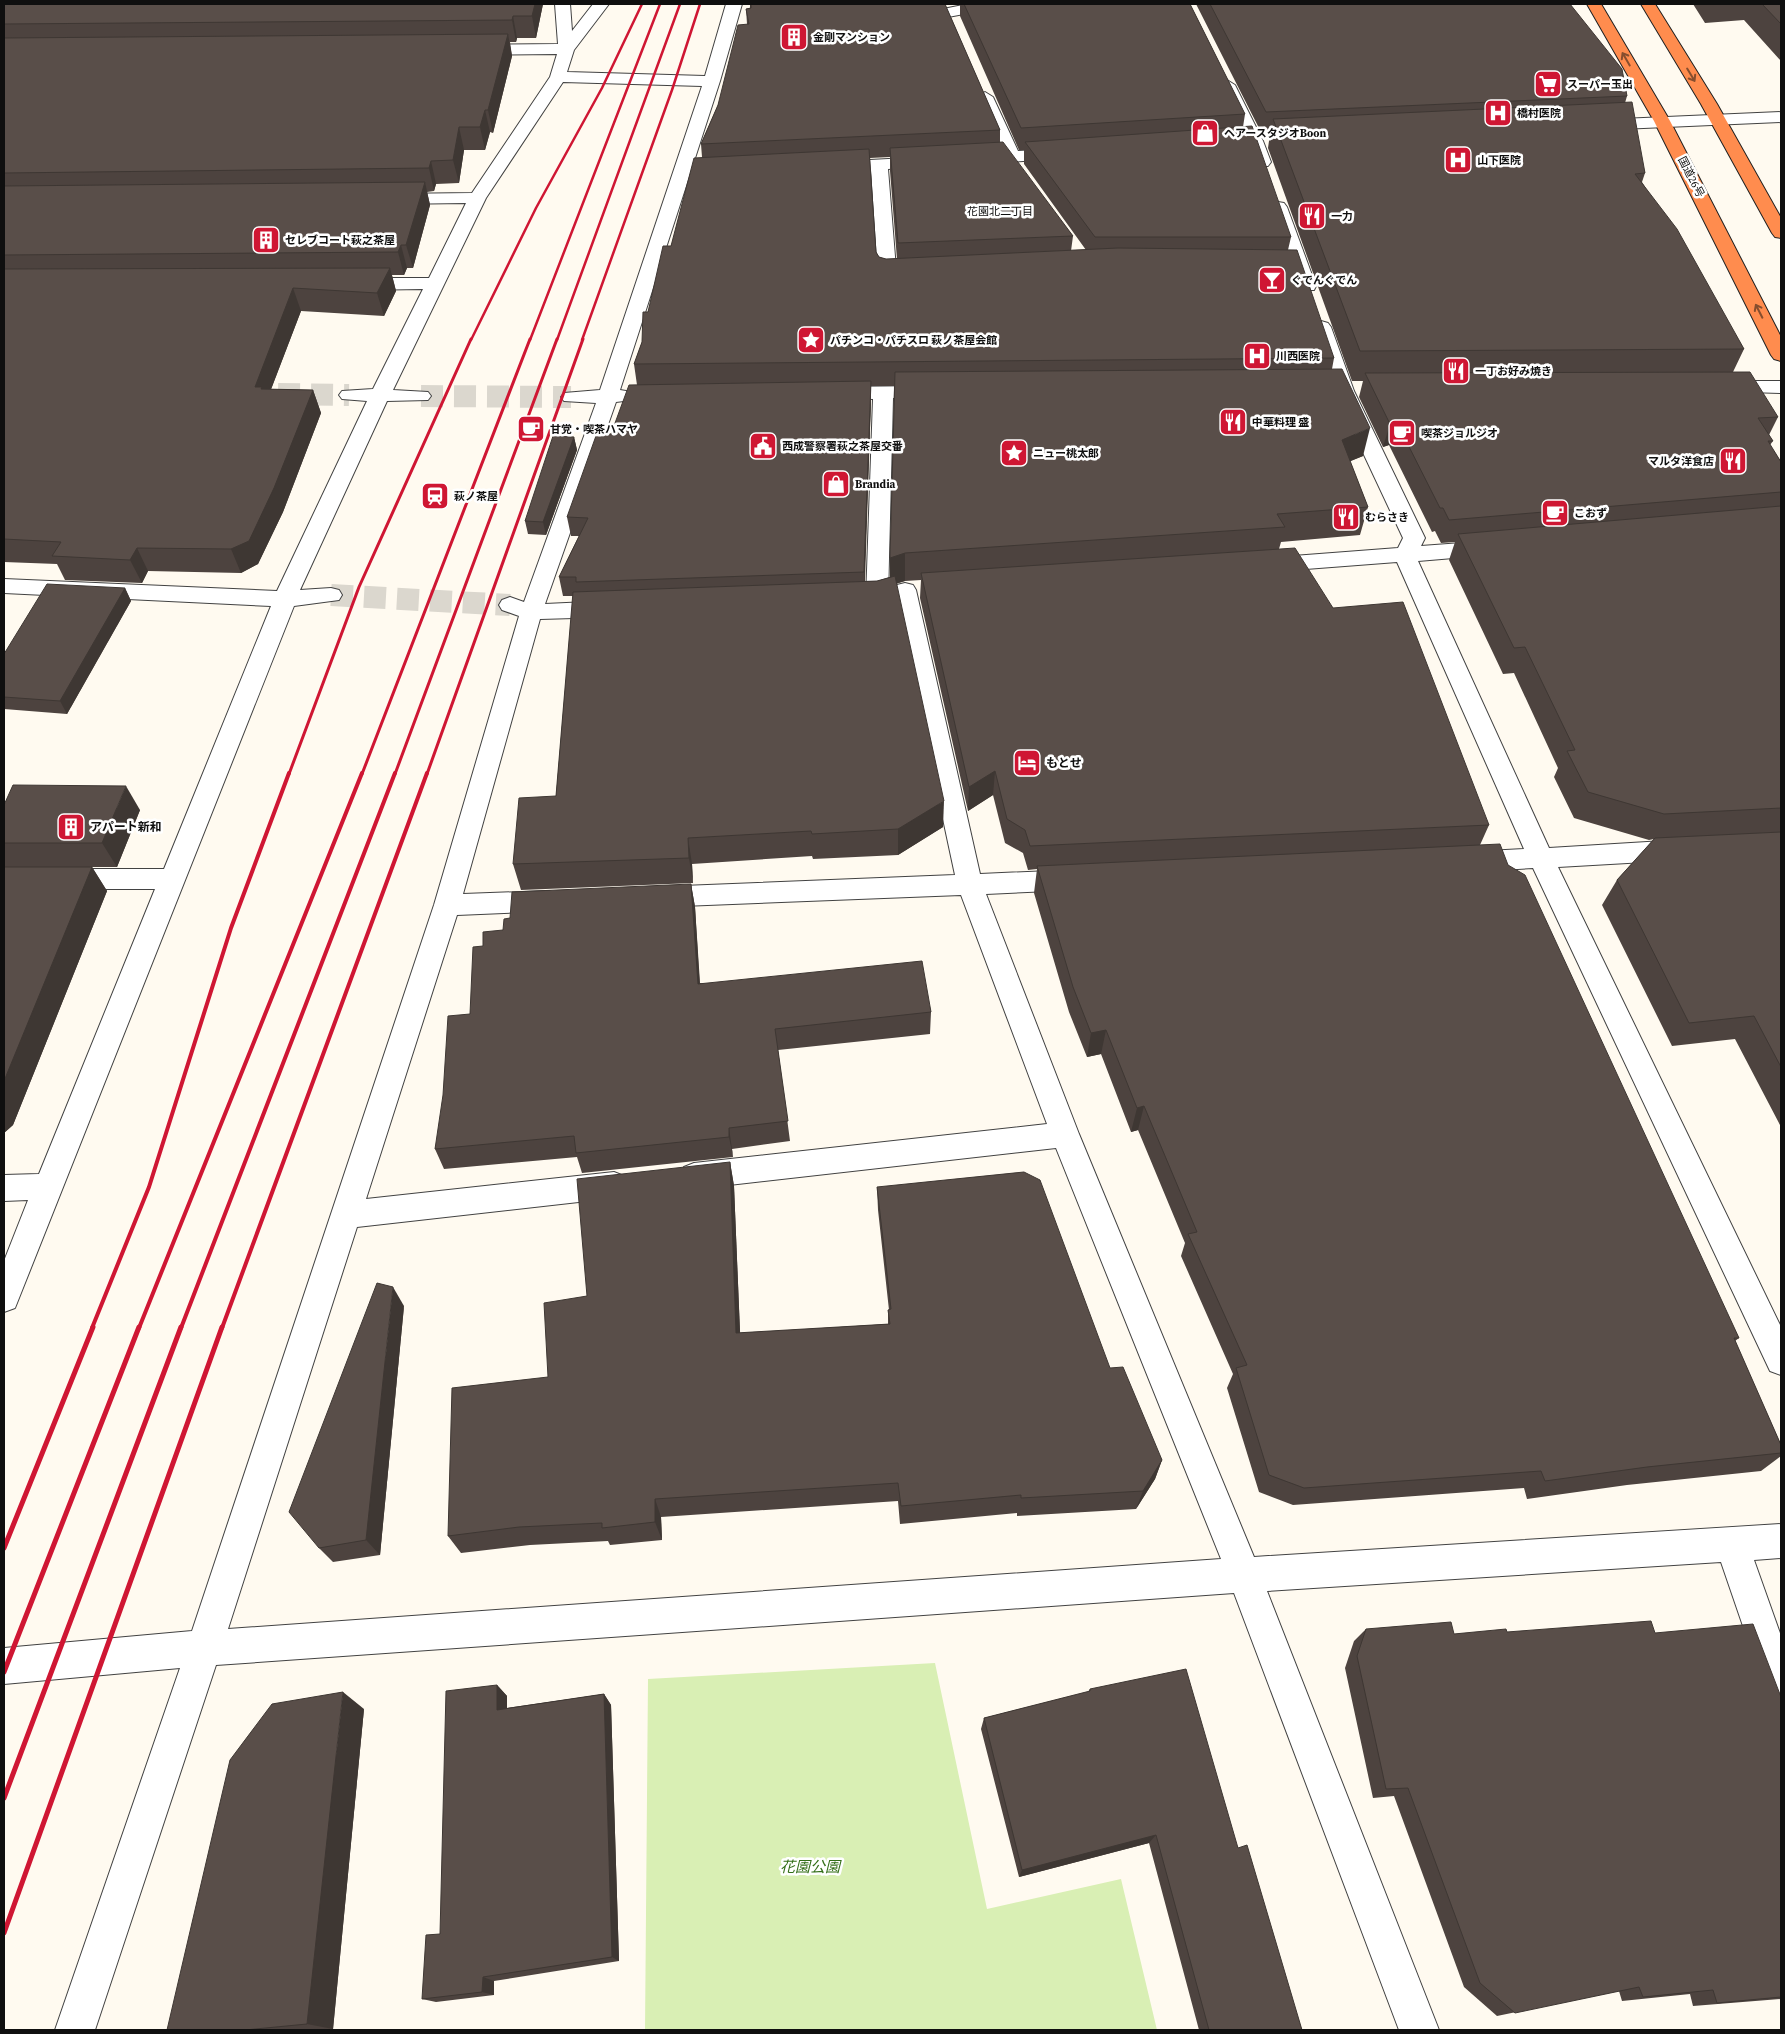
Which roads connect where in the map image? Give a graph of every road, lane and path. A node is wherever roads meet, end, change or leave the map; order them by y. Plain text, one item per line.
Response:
1 (562, 4) edge
2 (602, 4) edge
3 (734, 4) edge
4 (991, 4) edge
5 (1594, 4) edge
6 (1648, 4) edge
7 (949, 13) edge
8 (566, 49) junction
9 (458, 50) edge
10 (1216, 64) edge
11 (558, 77) junction
12 (712, 81) junction
13 (980, 85) edge
14 (1781, 117) edge
15 (1717, 119) junction
16 (1662, 121) junction
17 (1579, 126) edge
18 (1076, 153) edge
19 (958, 160) edge
20 (939, 161) edge
21 (1012, 162) junction
22 (879, 165) junction
23 (820, 167) edge
24 (477, 198) junction
25 (379, 199) edge
26 (1781, 233) edge
27 (926, 273) edge
28 (434, 283) junction
29 (344, 284) edge
30 (1781, 355) edge
31 (1781, 386) edge
32 (1707, 387) edge
33 (883, 392) junction
34 (952, 392) edge
35 (814, 393) edge
36 (350, 395) tunnel mouth
37 (647, 395) edge
38 (380, 396) junction
39 (421, 396) tunnel mouth
40 (608, 396) junction
41 (571, 397) tunnel mouth
42 (1514, 546) edge
43 (1405, 555) junction
44 (1248, 566) edge
45 (4, 586) edge
46 (331, 595) tunnel mouth
47 (285, 599) junction
48 (520, 608) junction
49 (630, 608) edge
50 (1704, 848) edge
51 (1541, 858) junction
52 (1442, 863) edge
53 (4, 879) edge
54 (173, 879) junction
55 (1098, 879) edge
56 (970, 885) junction
57 (635, 898) edge
58 (575, 900) edge
59 (447, 905) junction
60 (1065, 1134) junction
61 (671, 1178) edge
62 (641, 1182) edge
63 (48, 1187) junction
64 (4, 1188) edge
65 (346, 1214) junction
66 (4, 1298) edge
67 (1781, 1360) edge
68 (1781, 1541) edge
69 (1732, 1544) junction
70 (1244, 1575) junction
71 (204, 1648) junction
72 (4, 1666) edge
73 (1781, 1686) edge
74 (75, 2030) edge
75 (1419, 2030) edge

1 - 8 street
2 - 8 street
3 - 12 street
4 - 7 street
16 -> 5 highway, 国道26号
6 -> 15 highway
8 - 9 street
8 - 11 street
10 - 43 street
11 - 12 street
11 - 24 street
12 - 40 street
13 - 21 street
14 - 15 street
15 - 16 street
15 - 26 highway
16 - 17 street
30 -> 16 highway, 国道26号
18 - 21 street
19 - 21 street
20 - 22 street
22 - 23 street
22 - 27 street
24 - 25 street
24 - 28 street
28 - 29 street
28 - 38 street
31 - 32 street
33 - 34 street
33 - 35 street
33 - 56 street
36 - 38 street
37 - 40 street
38 - 39 street
38 - 47 street
40 - 41 street
40 - 48 street
42 - 43 street
43 - 44 street
43 - 51 street
45 - 47 street
46 - 47 street
47 - 54 street
48 - 49 street
48 - 59 street
50 - 51 street
51 - 52 street
51 - 67 street
53 - 54 street
54 - 63 street
55 - 56 street
56 - 57 street
56 - 60 street
58 - 59 street
59 - 65 street
60 - 61 street
60 - 70 street
62 - 65 street
63 - 64 street
63 - 66 street
65 - 71 street
68 - 69 street
69 - 70 street
69 - 73 street
70 - 71 street
70 - 75 street
71 - 72 street
71 - 74 street

